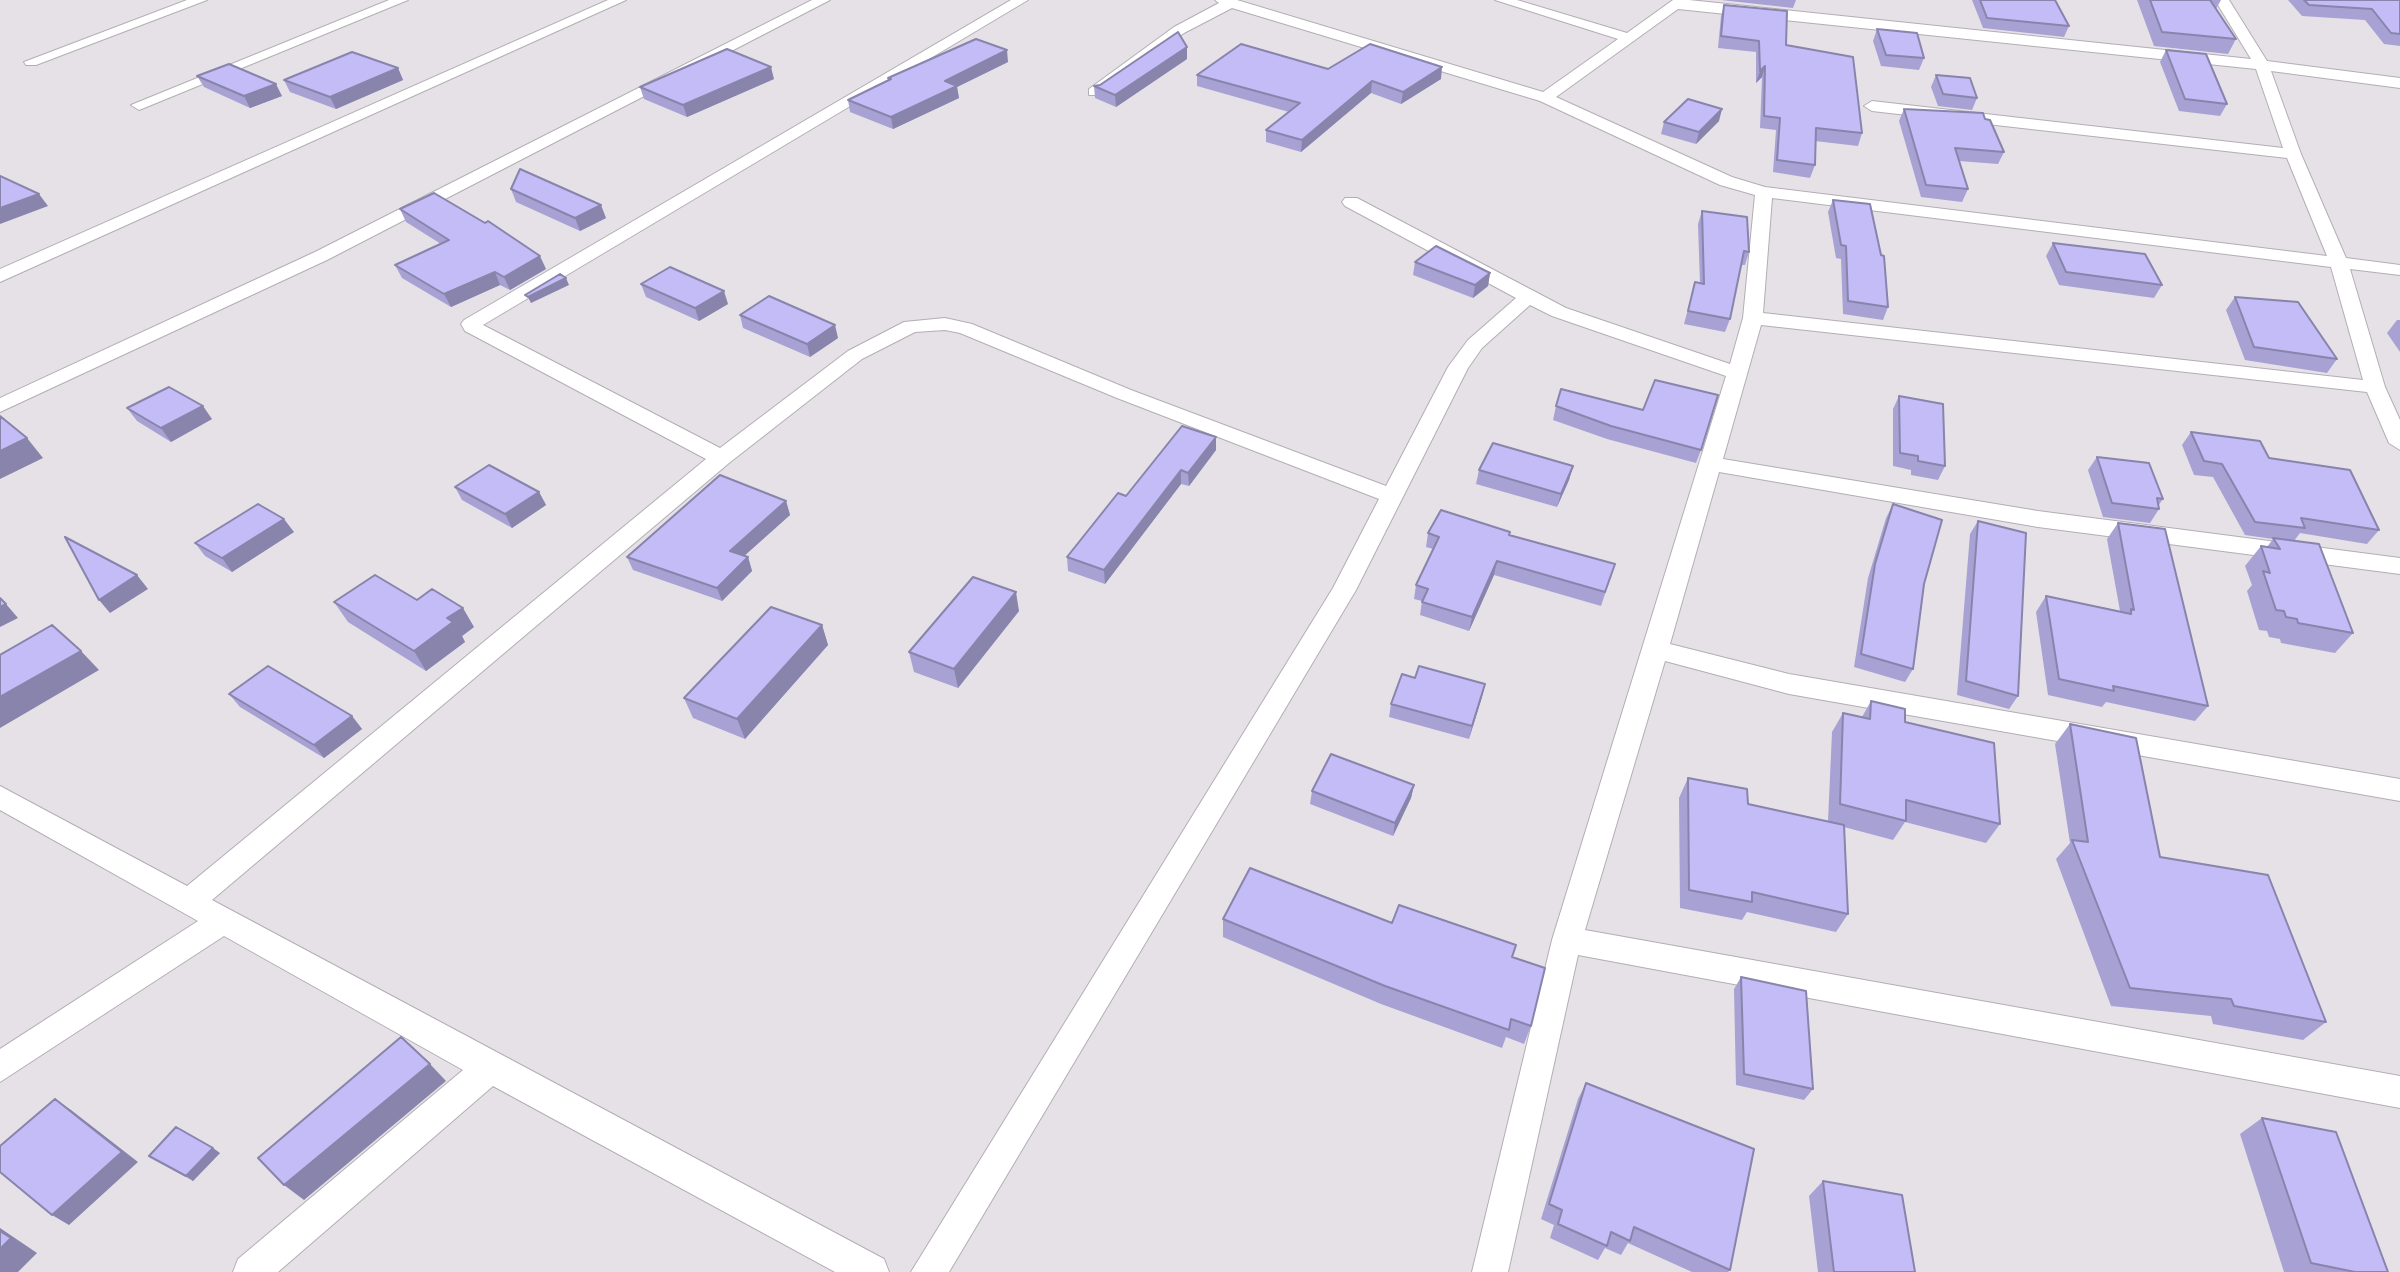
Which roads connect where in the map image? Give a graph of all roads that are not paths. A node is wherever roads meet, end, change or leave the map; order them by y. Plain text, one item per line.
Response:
1 (200, 0) edge
2 (401, 0) edge
3 (619, 0) edge
4 (823, 0) edge
5 (1021, 0) edge
6 (1502, 0) edge
7 (2222, 0) edge
8 (1227, 1) edge
9 (1680, 2) edge
10 (1630, 38) junction
11 (31, 62) dead end
12 (2262, 65) junction
13 (2400, 83) edge
14 (1094, 92) edge
15 (1545, 98) junction
16 (139, 105) dead end
17 (1872, 106) dead end
18 (2293, 155) junction
19 (1764, 192) junction
20 (1351, 202) dead end
21 (2339, 263) junction
22 (2400, 270) edge
23 (0, 276) edge
24 (1528, 298) junction
25 (1753, 318) junction
26 (1737, 373) junction
27 (2385, 396) edge
28 (0, 406) edge
29 (2400, 443) edge
30 (721, 458) junction
31 (1710, 464) junction
32 (1394, 497) junction
33 (2400, 566) edge
34 (1656, 650) junction
35 (2400, 790) edge
36 (0, 797) edge
37 (189, 902) junction
38 (223, 921) junction
39 (1567, 940) junction
40 (0, 1067) edge
41 (490, 1068) junction
42 (2400, 1092) edge
43 (251, 1272) edge
44 (871, 1272) edge
45 (929, 1272) edge
46 (1490, 1272) edge

1 - 11 street
2 - 16 street
3 - 23 street
4 - 28 street
5 - 30 street
6 - 10 street
7 - 12 street
8 - 14 street
8 - 15 street
9 - 10 street
9 - 12 street
10 - 15 street
12 - 13 street
12 - 18 street
15 - 19 street
17 - 18 street
18 - 21 street
19 - 21 street
19 - 25 street
20 - 24 street
21 - 22 street
21 - 27 street
24 - 26 street
24 - 32 street
25 - 26 street
25 - 27 street
26 - 31 street
27 - 29 street
30 - 32 street
30 - 37 street
31 - 33 street
31 - 34 street
32 - 45 street
34 - 35 street
34 - 39 street
36 - 37 street
37 - 38 street
38 - 40 street
38 - 41 street
39 - 42 street
39 - 46 street
41 - 43 street
41 - 44 street

